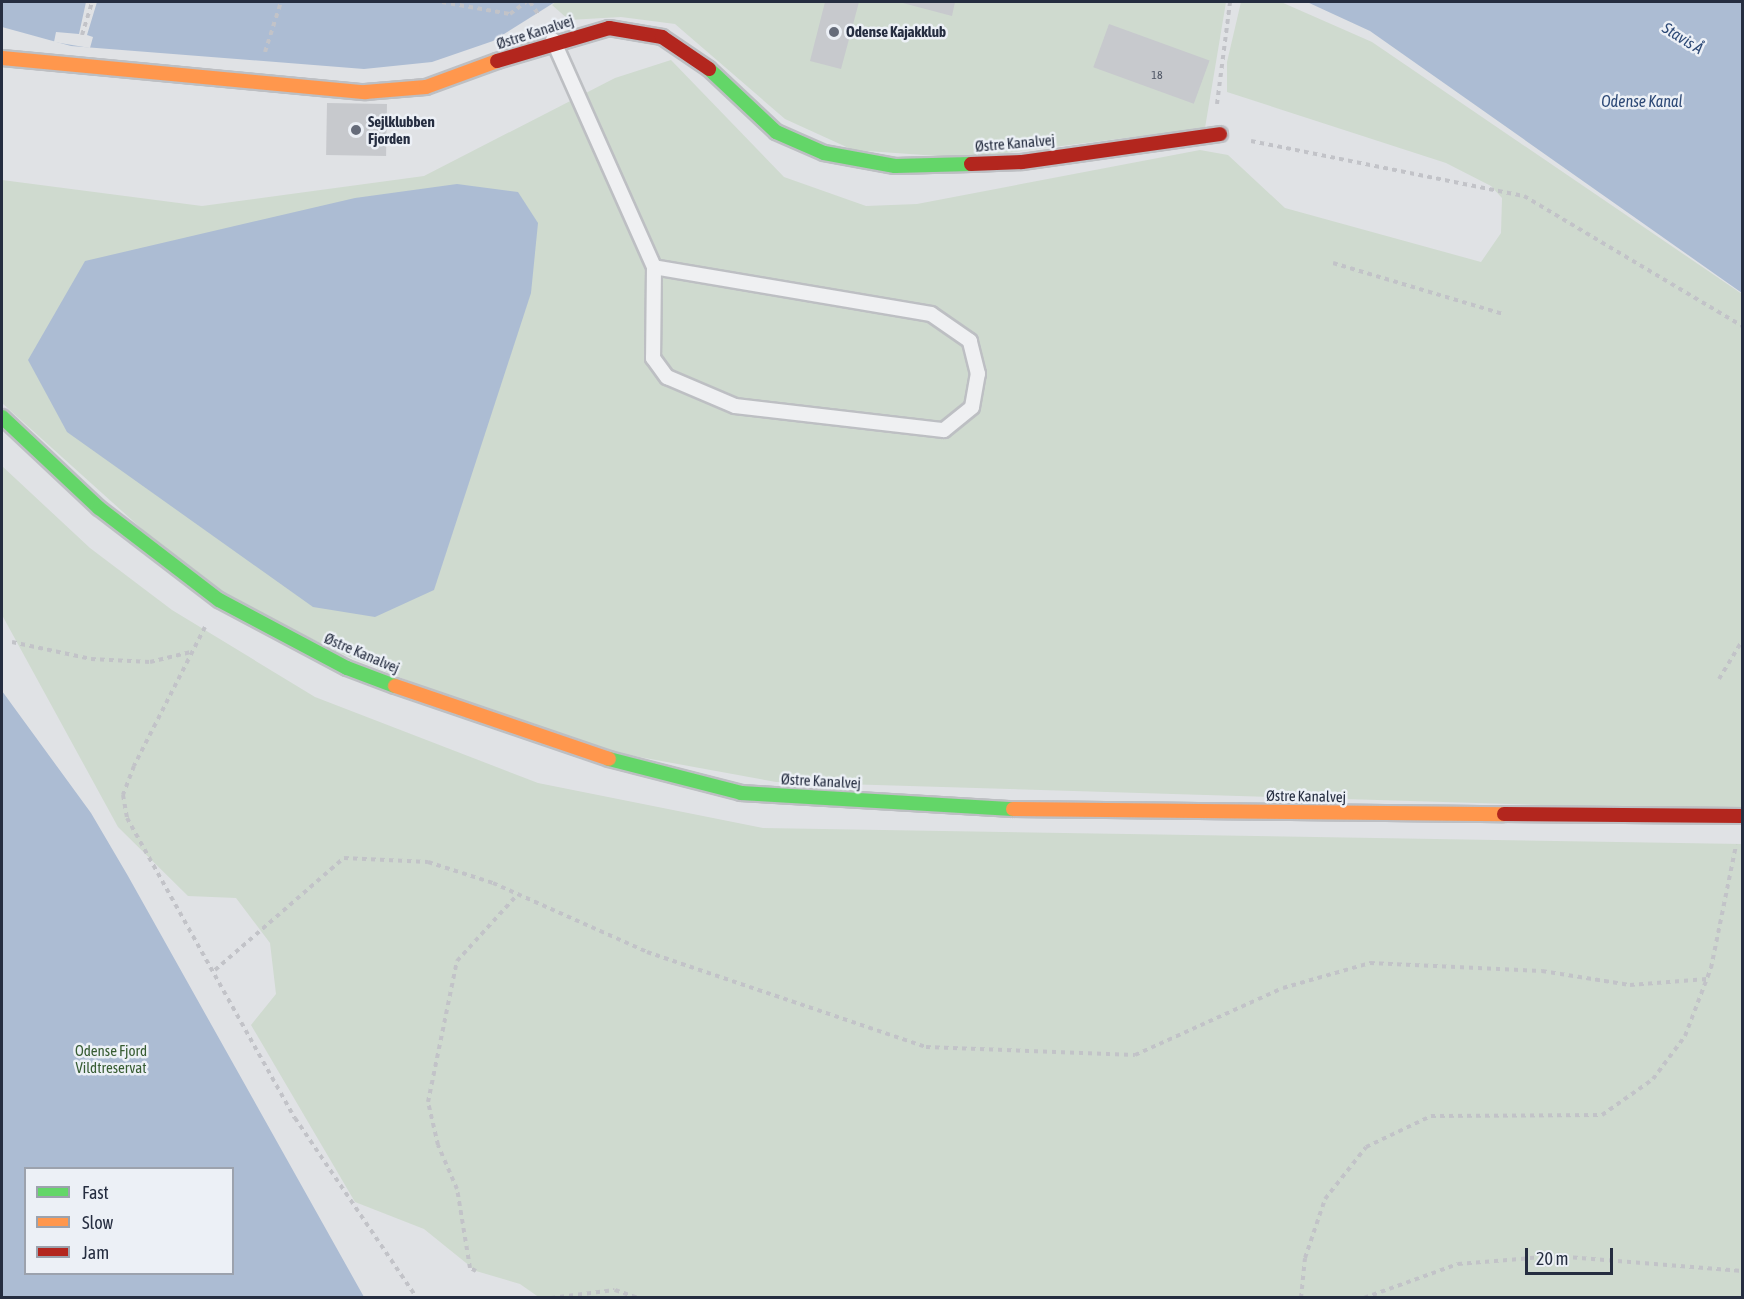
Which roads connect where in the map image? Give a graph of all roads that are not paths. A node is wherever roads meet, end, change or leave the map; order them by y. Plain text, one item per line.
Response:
1 (553, 40) junction
2 (2, 58) edge
3 (1220, 134) road end
4 (654, 267) junction
5 (2, 417) edge
6 (1742, 816) edge

1 - 2 street, Østre Kanalvej
1 - 3 street, Østre Kanalvej
1 - 4 lane
4 - 4 lane
5 - 6 street, Østre Kanalvej

